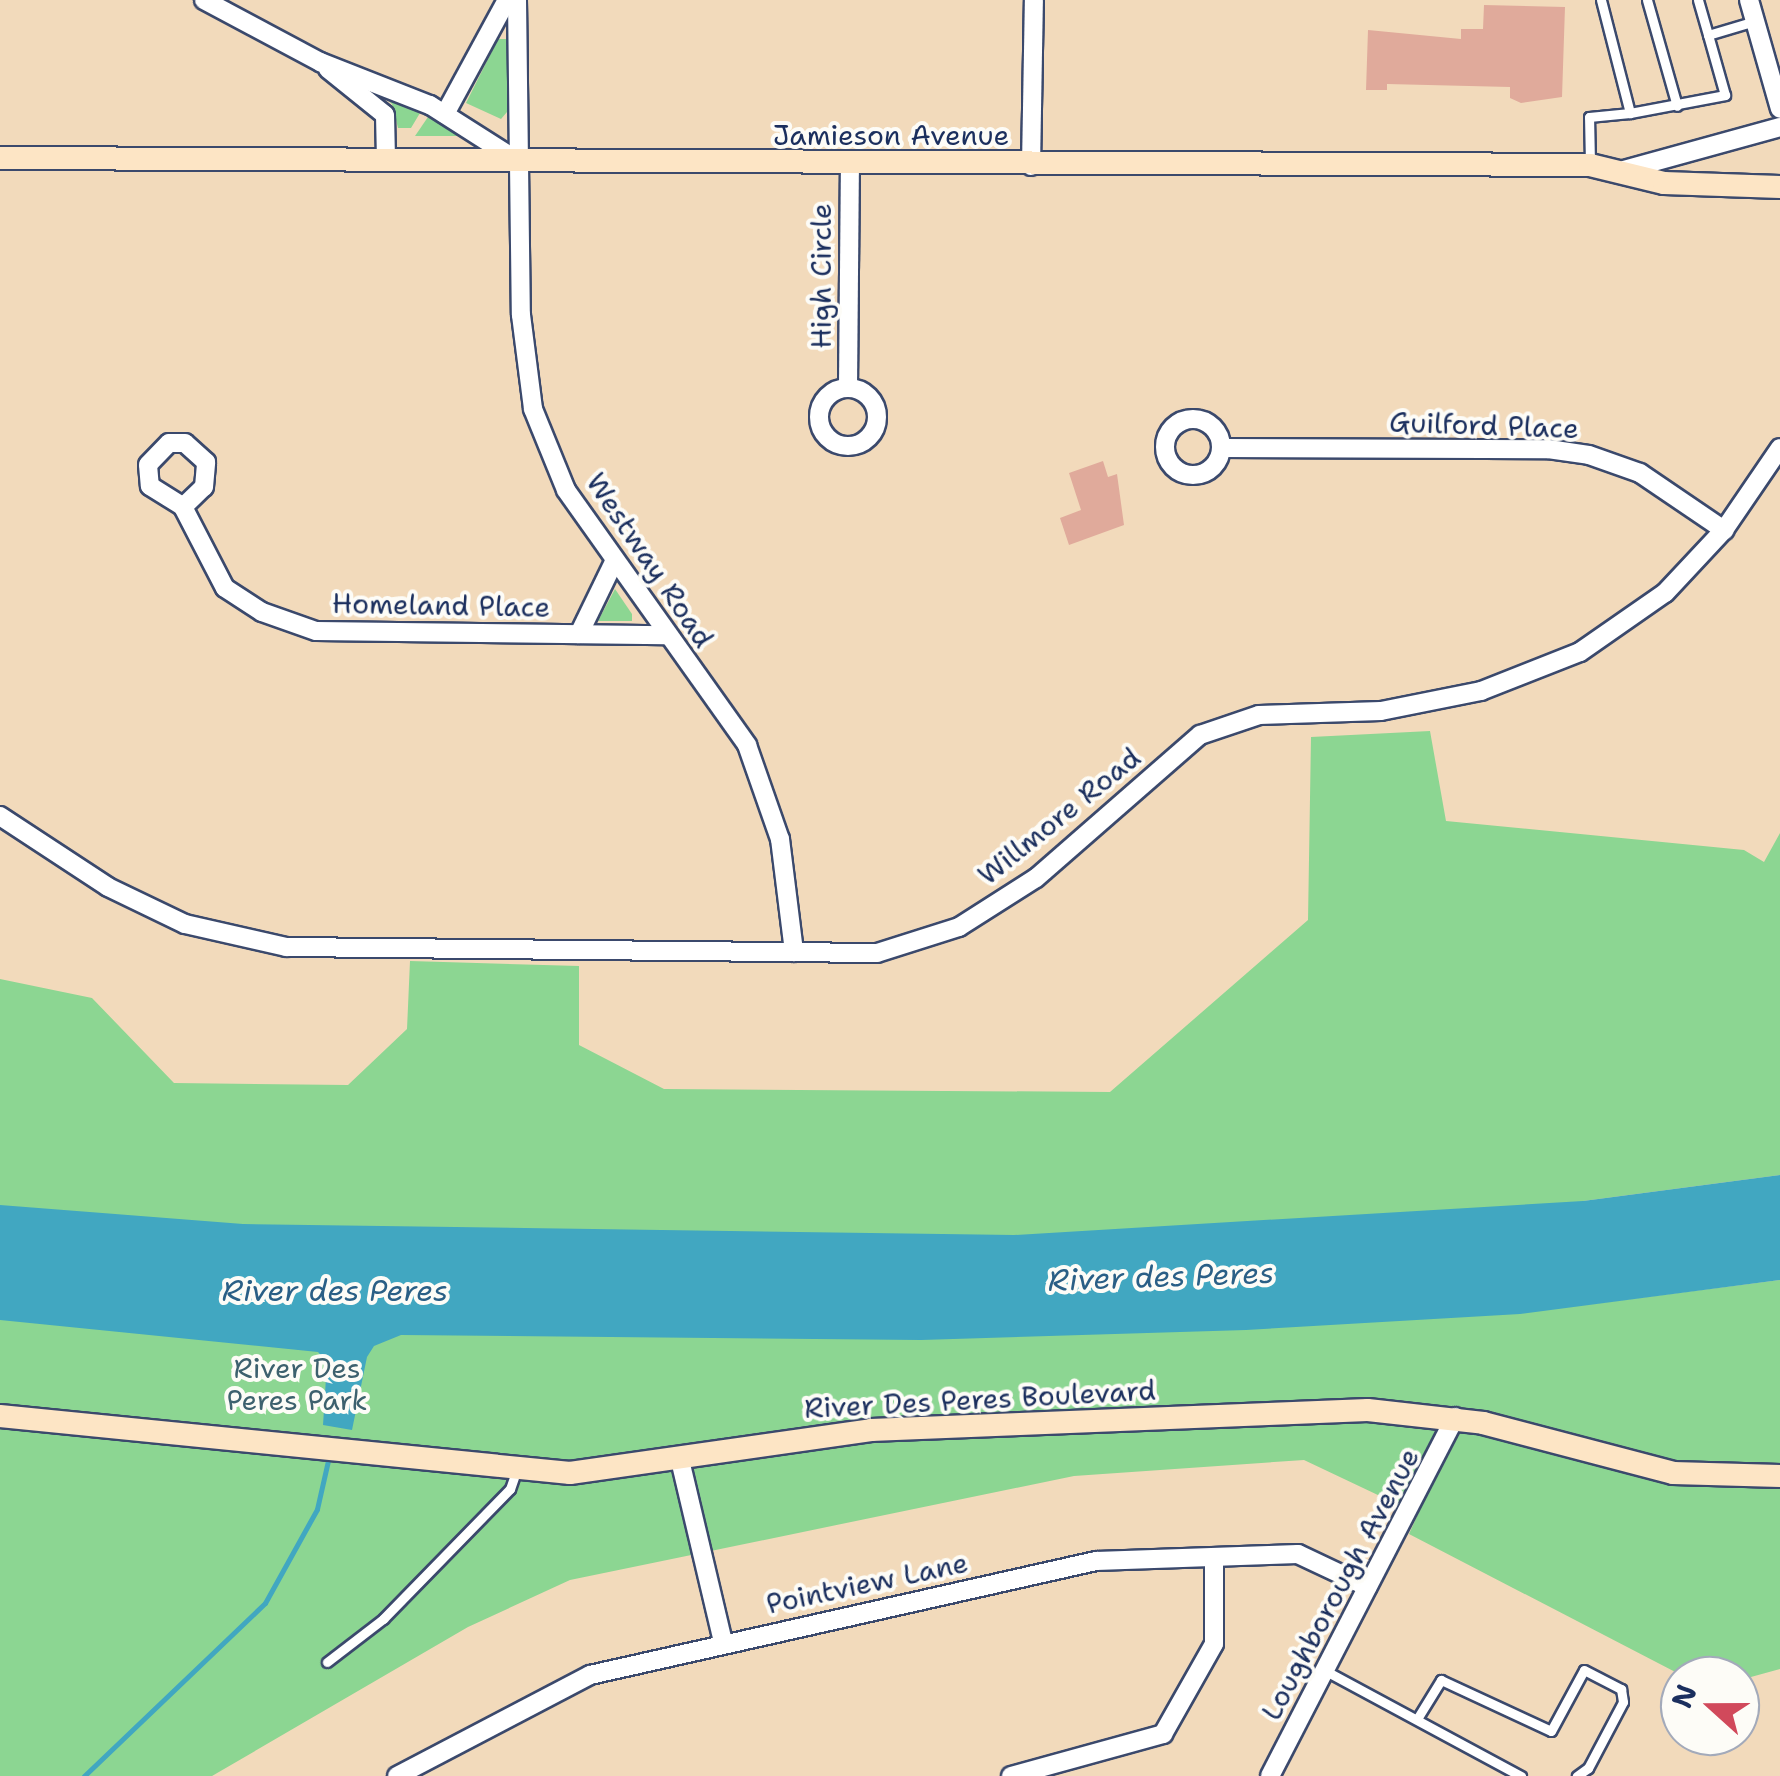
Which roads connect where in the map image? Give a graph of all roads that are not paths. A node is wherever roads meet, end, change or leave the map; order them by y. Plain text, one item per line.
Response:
1 (204, 0) edge
2 (507, 0) edge
3 (518, 0) edge
4 (1034, 0) edge
5 (1601, 0) edge
6 (1647, 0) edge
7 (1698, 0) edge
8 (1749, 0) edge
9 (1755, 22) junction
10 (1708, 36) junction
11 (320, 62) junction
12 (1677, 106) junction
13 (1780, 109) edge
14 (1630, 113) junction
15 (445, 114) junction
16 (1780, 127) edge
17 (0, 158) edge
18 (386, 160) junction
19 (518, 161) junction
20 (850, 165) junction
21 (1590, 165) junction
22 (1032, 166) junction
23 (1624, 170) junction
24 (1780, 187) edge
25 (848, 387) dead end
26 (1222, 448) dead end
27 (1780, 448) edge
28 (183, 507) dead end
29 (1724, 530) junction
30 (615, 560) junction
31 (579, 634) junction
32 (666, 635) junction
33 (0, 816) edge
34 (794, 952) junction
35 (0, 1416) edge
36 (1455, 1417) junction
37 (680, 1460) junction
38 (516, 1472) junction
39 (1780, 1476) edge
40 (1214, 1558) junction
41 (1368, 1586) junction
42 (723, 1642) junction
43 (327, 1662) dead end
44 (1324, 1670) junction
45 (1416, 1720) junction
46 (397, 1776) edge
47 (1011, 1776) edge
48 (1270, 1776) edge
49 (1521, 1776) edge
50 (1577, 1776) edge

1 - 11 street
2 - 15 street
3 - 19 street, Westway Road
4 - 22 street
5 - 14 lane
6 - 12 lane
7 - 10 lane
8 - 9 street
9 - 10 lane
9 - 13 street
10 - 12 lane
11 - 15 street
11 - 18 street
12 - 14 lane
14 - 21 lane
15 - 19 street
16 - 23 street
17 - 18 main road, Jamieson Avenue
18 - 19 main road, Jamieson Avenue
19 - 20 main road, Jamieson Avenue
19 - 30 street, Westway Road
20 - 22 main road, Jamieson Avenue
20 - 25 street, High Circle
21 - 22 main road, Jamieson Avenue
21 - 23 main road, Jamieson Avenue
23 - 24 main road, Jamieson Avenue
26 - 29 street, Guilford Place
27 - 29 street, Willmore Road
28 - 31 street, Homeland Place
29 - 34 street, Willmore Road
30 - 31 street, Homeland Place
30 - 32 street, Westway Road
31 - 32 street, Homeland Place
32 - 34 street, Westway Road
33 - 34 street, Willmore Road
35 - 38 main road, River Des Peres Boulevard
36 - 37 main road, River Des Peres Boulevard
36 - 39 main road, River Des Peres Boulevard
36 - 41 street, Loughborough Avenue
37 - 38 main road, River Des Peres Boulevard
37 - 42 street
38 - 43 lane
40 - 41 street, Pointview Lane
40 - 42 street, Pointview Lane
40 - 47 street
41 - 44 street, Loughborough Avenue
42 - 46 street, Pointview Lane
44 - 45 lane
44 - 48 street, Loughborough Avenue
45 - 49 lane
45 - 50 lane

